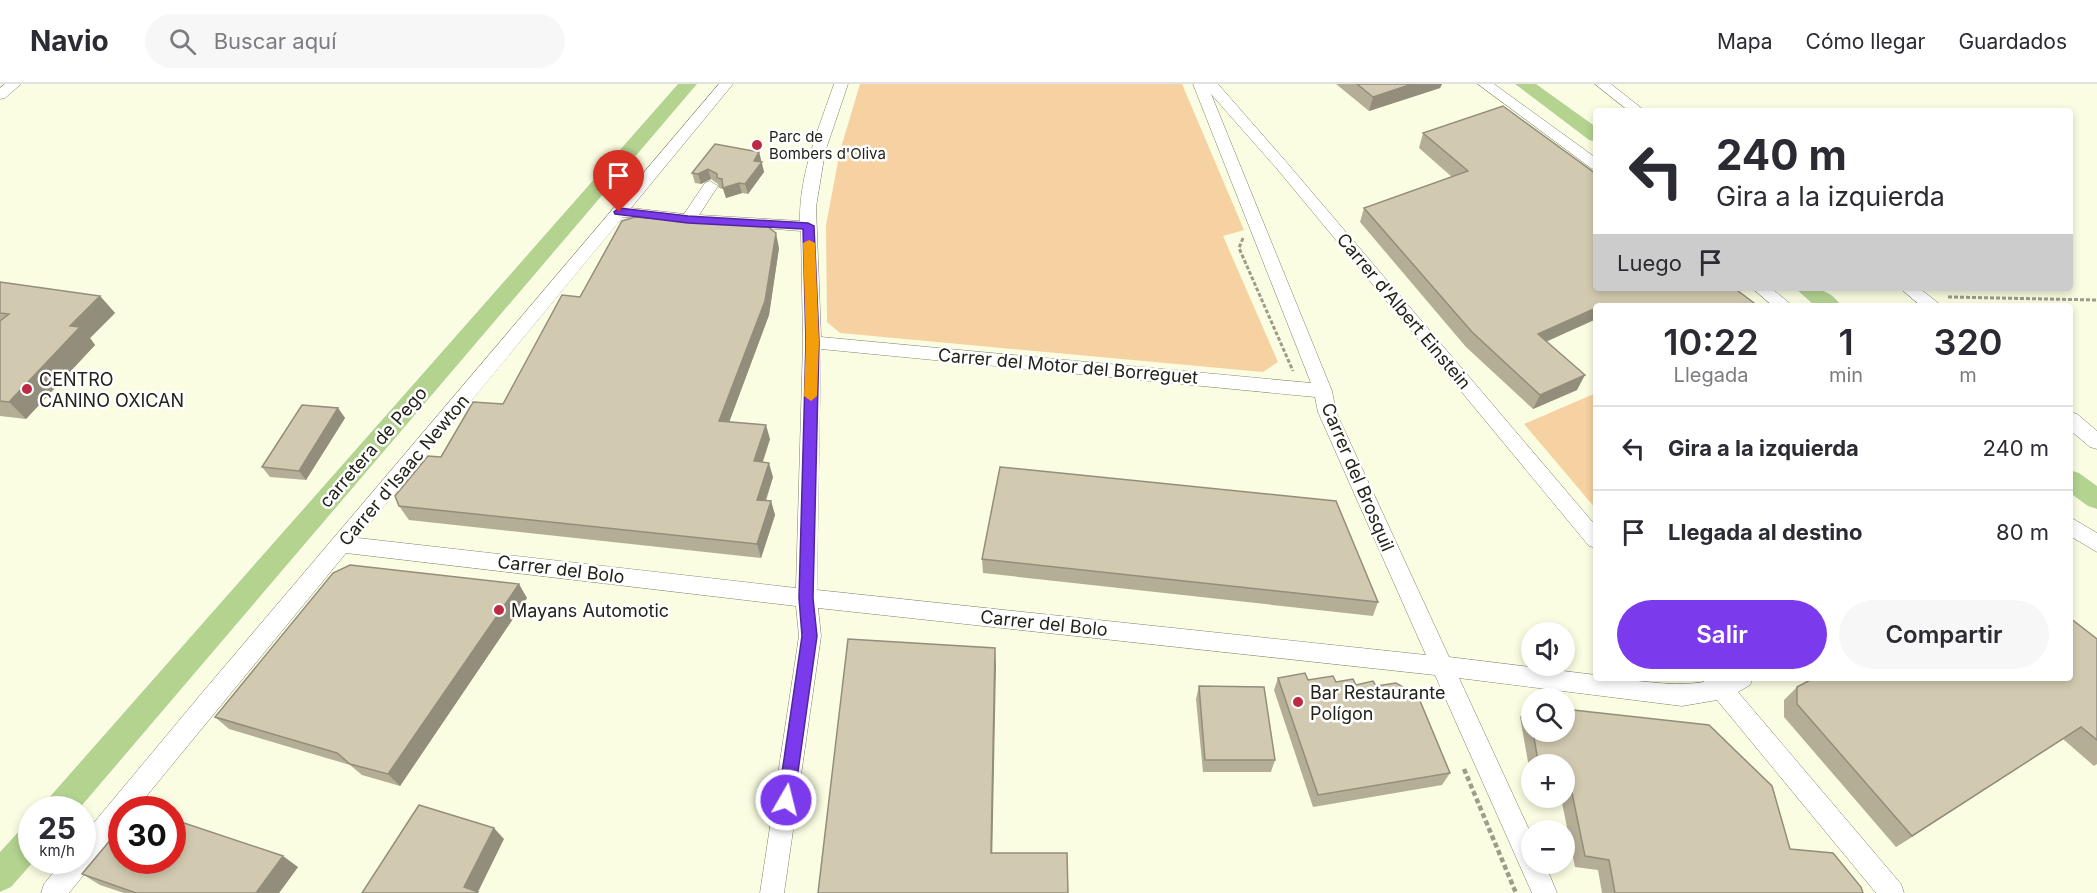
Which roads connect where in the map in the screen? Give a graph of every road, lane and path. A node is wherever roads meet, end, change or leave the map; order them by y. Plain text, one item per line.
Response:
1 (14, 84) edge
2 (688, 84) edge
3 (726, 84) edge
4 (841, 84) edge
5 (1200, 84) edge
6 (1210, 84) edge
7 (1485, 84) edge
8 (1524, 84) edge
9 (1602, 84) edge
10 (0, 95) edge
11 (1634, 108) edge
12 (1593, 134) edge
13 (1593, 163) edge
14 (710, 186) dead end
15 (619, 212) junction
16 (688, 219) junction
17 (808, 226) junction
18 (1764, 291) edge
19 (1810, 291) edge
20 (1921, 297) edge
21 (2097, 300) edge
22 (1780, 303) edge
23 (1826, 303) edge
24 (812, 342) junction
25 (1323, 391) junction
26 (2073, 422) edge
27 (2097, 442) edge
28 (2073, 482) edge
29 (2097, 499) edge
30 (2073, 527) edge
31 (1593, 536) edge
32 (343, 544) junction
33 (2097, 544) edge
34 (806, 598) junction
35 (1443, 666) junction
36 (1717, 684) edge
37 (70, 796) edge
38 (96, 840) edge
39 (1521, 840) edge
40 (18, 856) edge
41 (68, 874) edge
42 (1536, 874) edge
43 (0, 876) edge
44 (53, 893) edge
45 (772, 893) edge
46 (1545, 893) edge
47 (1892, 893) edge

1 - 10 street
2 - 37 main road, carretera de Pego
3 - 15 street, Carrer d'Isaac Newton
4 - 17 street
5 - 25 street, Carrer del Brosquil
6 - 31 street, Carrer d'Albert Einstein
7 - 13 street
8 - 12 main road
9 - 11 street
14 - 16 street
15 - 16 street
15 - 32 street, Carrer d'Isaac Newton
16 - 17 street
17 - 24 street
18 - 22 street
19 - 23 main road
20 - 21 path
24 - 25 street, Carrer del Motor del Borreguet
24 - 34 street
25 - 35 street, Carrer del Brosquil
26 - 27 street
28 - 29 main road
30 - 33 street
32 - 34 street, Carrer del Bolo
32 - 38 street, Carrer d'Isaac Newton
34 - 35 street, Carrer del Bolo
34 - 45 street
35 - 36 street, Carrer del Bolo
35 - 39 street, Carrer del Brosquil
36 - 47 street
40 - 43 main road
41 - 44 street
42 - 46 street, Carrer del Brosquil

